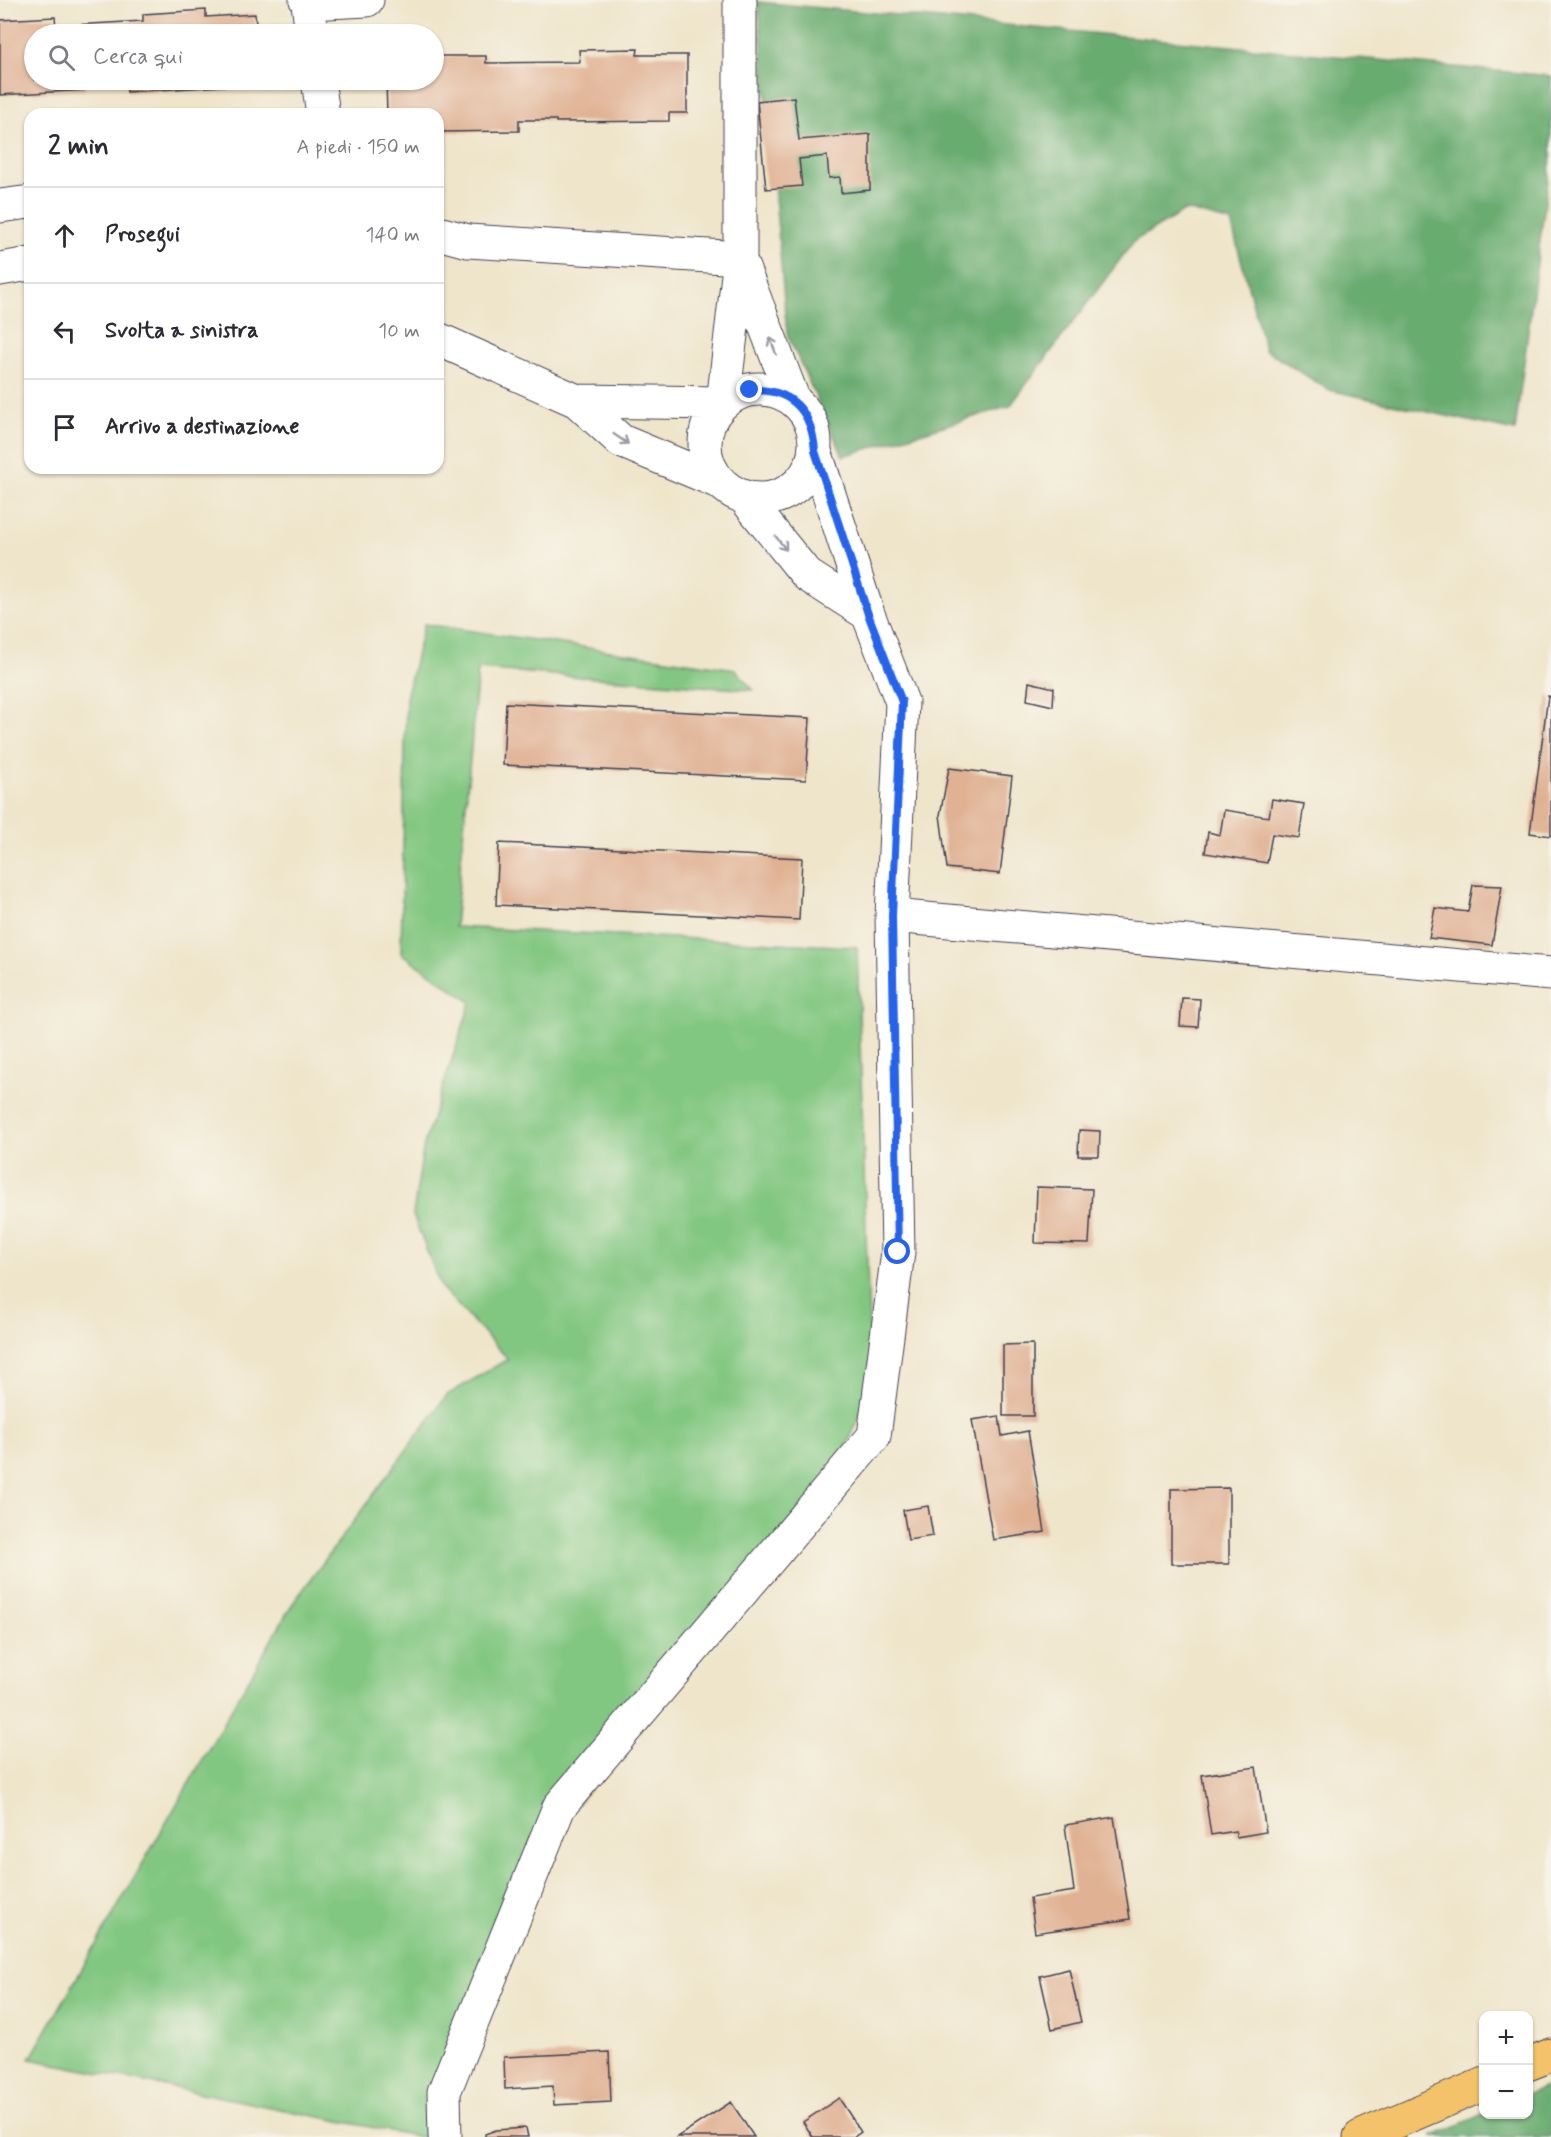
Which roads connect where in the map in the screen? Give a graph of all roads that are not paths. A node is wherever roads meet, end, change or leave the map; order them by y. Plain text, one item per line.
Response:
1 (367, 0) edge
2 (740, 0) edge
3 (307, 1) edge
4 (310, 24) edge
5 (319, 90) edge
6 (322, 108) edge
7 (24, 203) edge
8 (0, 206) edge
9 (444, 235) edge
10 (740, 258) junction
11 (24, 265) edge
12 (0, 269) edge
13 (444, 342) edge
14 (577, 401) junction
15 (794, 401) junction
16 (723, 403) junction
17 (815, 451) junction
18 (732, 489) junction
19 (868, 614) junction
20 (892, 916) junction
21 (1551, 974) edge
22 (1551, 2055) edge
23 (1533, 2062) edge
24 (1479, 2086) edge
25 (445, 2137) edge
26 (1360, 2137) edge

1 - 3 street
2 - 10 street
3 - 4 street
5 - 6 street
7 - 8 street
9 - 10 street
15 -> 10 street
10 - 16 street
11 - 12 street
13 - 14 street
14 - 16 street
14 -> 18 street
15 - 16 street
15 - 17 street
16 - 18 street
17 - 18 street
17 - 19 street
18 -> 19 street
19 - 20 street
20 - 21 street
20 - 25 street
22 - 23 main road
24 - 26 main road

